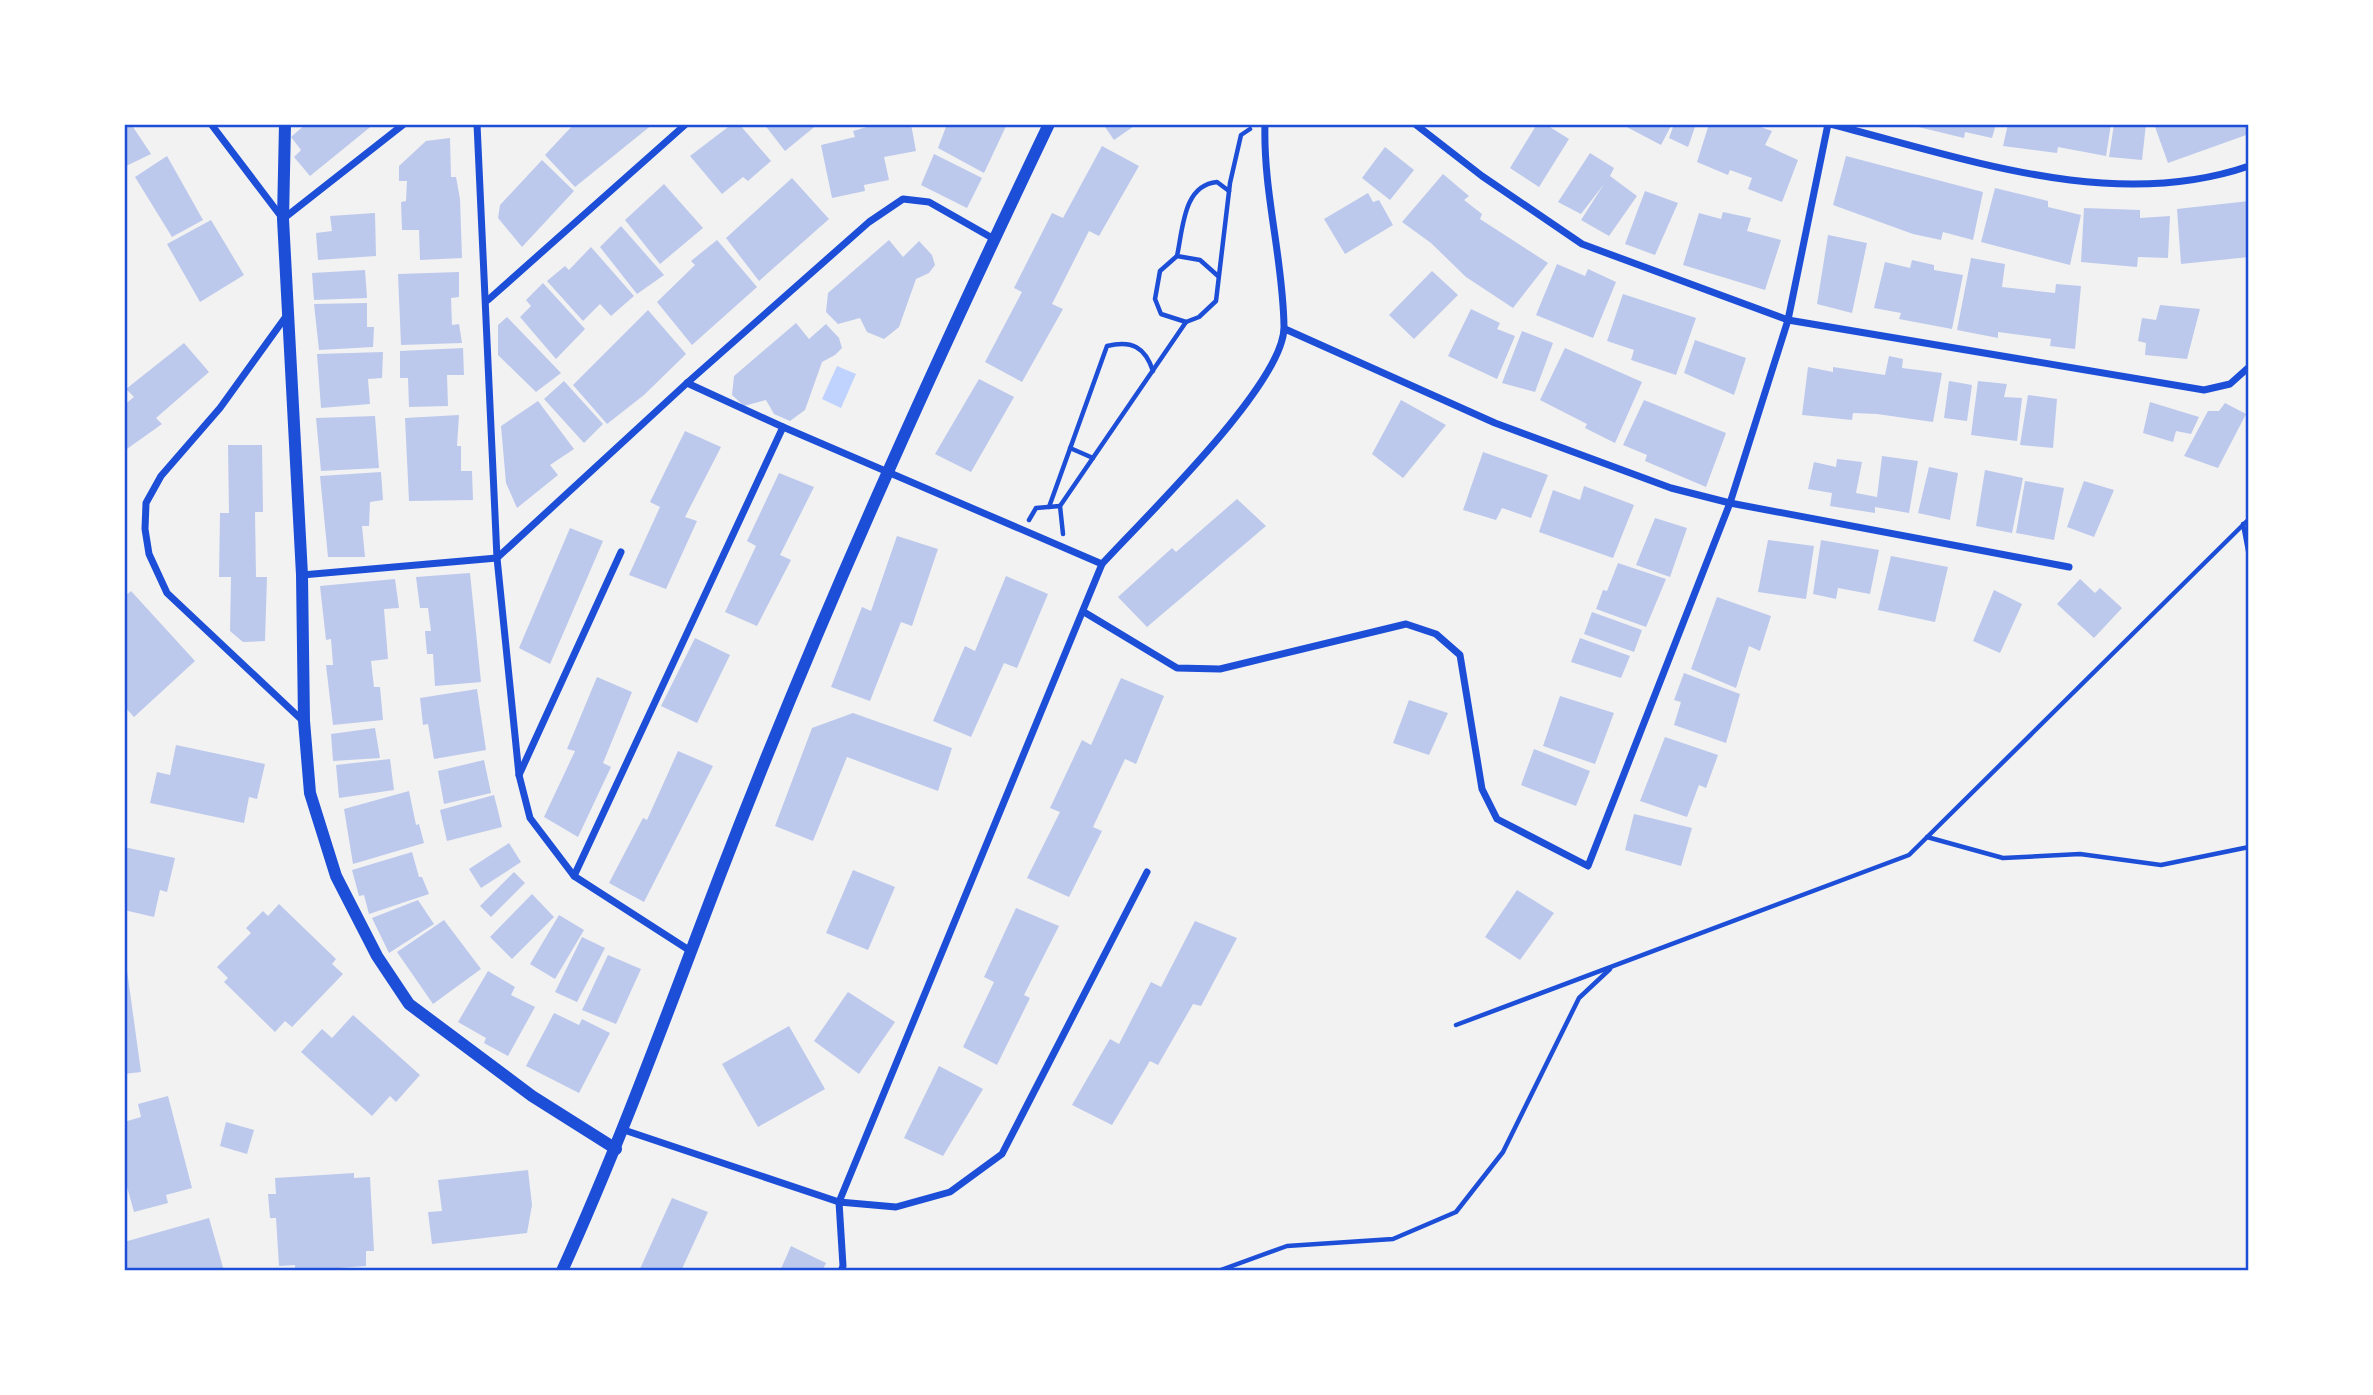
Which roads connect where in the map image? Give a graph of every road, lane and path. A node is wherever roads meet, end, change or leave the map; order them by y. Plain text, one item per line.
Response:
1 (211, 124) edge
2 (285, 124) edge
3 (404, 124) edge
4 (477, 124) edge
5 (685, 124) edge
6 (1049, 124) edge
7 (1257, 124) edge
8 (1265, 124) edge
9 (1415, 124) edge
10 (1829, 124) edge
11 (2249, 166) edge
12 (1229, 192) junction
13 (283, 219) junction
14 (994, 239) junction
15 (1177, 256) junction
16 (1218, 276) junction
17 (488, 300) junction
18 (288, 314) junction
19 (1788, 320) junction
20 (1186, 322) junction
21 (1285, 329) junction
22 (2249, 367) edge
23 (1153, 371) junction
24 (687, 383) junction
25 (783, 427) junction
26 (1070, 448) junction
27 (1093, 458) junction
28 (887, 470) junction
29 (1730, 503) junction
30 (1060, 506) junction
31 (1049, 507) junction
32 (2249, 519) edge
33 (2243, 524) junction
34 (1025, 529) junction
35 (1060, 544) junction
36 (621, 552) dead end
37 (2249, 556) edge
38 (497, 558) junction
39 (1102, 564) junction
40 (2069, 567) dead end
41 (302, 575) junction
42 (1084, 612) junction
43 (304, 721) junction
44 (519, 775) junction
45 (1927, 837) junction
46 (2249, 847) edge
47 (1147, 872) dead end
48 (573, 876) junction
49 (692, 952) junction
50 (1613, 966) junction
51 (1456, 1025) dead end
52 (624, 1130) junction
53 (617, 1149) junction
54 (839, 1202) junction
55 (562, 1271) edge
56 (841, 1271) edge
57 (1218, 1271) edge

1 - 13 street
2 - 13 street
3 - 13 street
4 - 17 street
5 - 17 street
6 - 14 street
7 - 12 path
8 - 21 street
9 - 19 street
10 - 11 street
10 - 19 street
12 - 15 path
12 - 16 path
13 - 18 street
14 - 24 street
14 - 28 street
15 - 16 path
15 - 20 path
16 - 20 path
17 - 38 street
18 - 41 street
18 - 43 street
19 - 22 street
19 - 29 street
20 - 23 path
21 - 29 street
21 - 39 street
23 - 26 path
23 - 27 path
24 - 25 street
24 - 38 street
25 - 28 street
25 - 48 street
26 - 27 path
26 - 31 path
27 - 30 path
28 - 34 street
28 - 49 street
29 - 40 street
29 - 42 street
30 - 31 path
30 - 35 path
31 - 34 path
32 - 33 path
33 - 37 path
33 - 45 path
34 - 35 street
35 - 39 street
36 - 44 street
38 - 41 street
38 - 44 street
39 - 42 street
41 - 43 street
42 - 54 street
43 - 53 street
44 - 48 street
45 - 46 path
45 - 50 path
47 - 54 street
48 - 49 street
49 - 52 street
50 - 51 path
50 - 57 path
52 - 53 street
52 - 54 street
53 - 55 street
54 - 56 street

